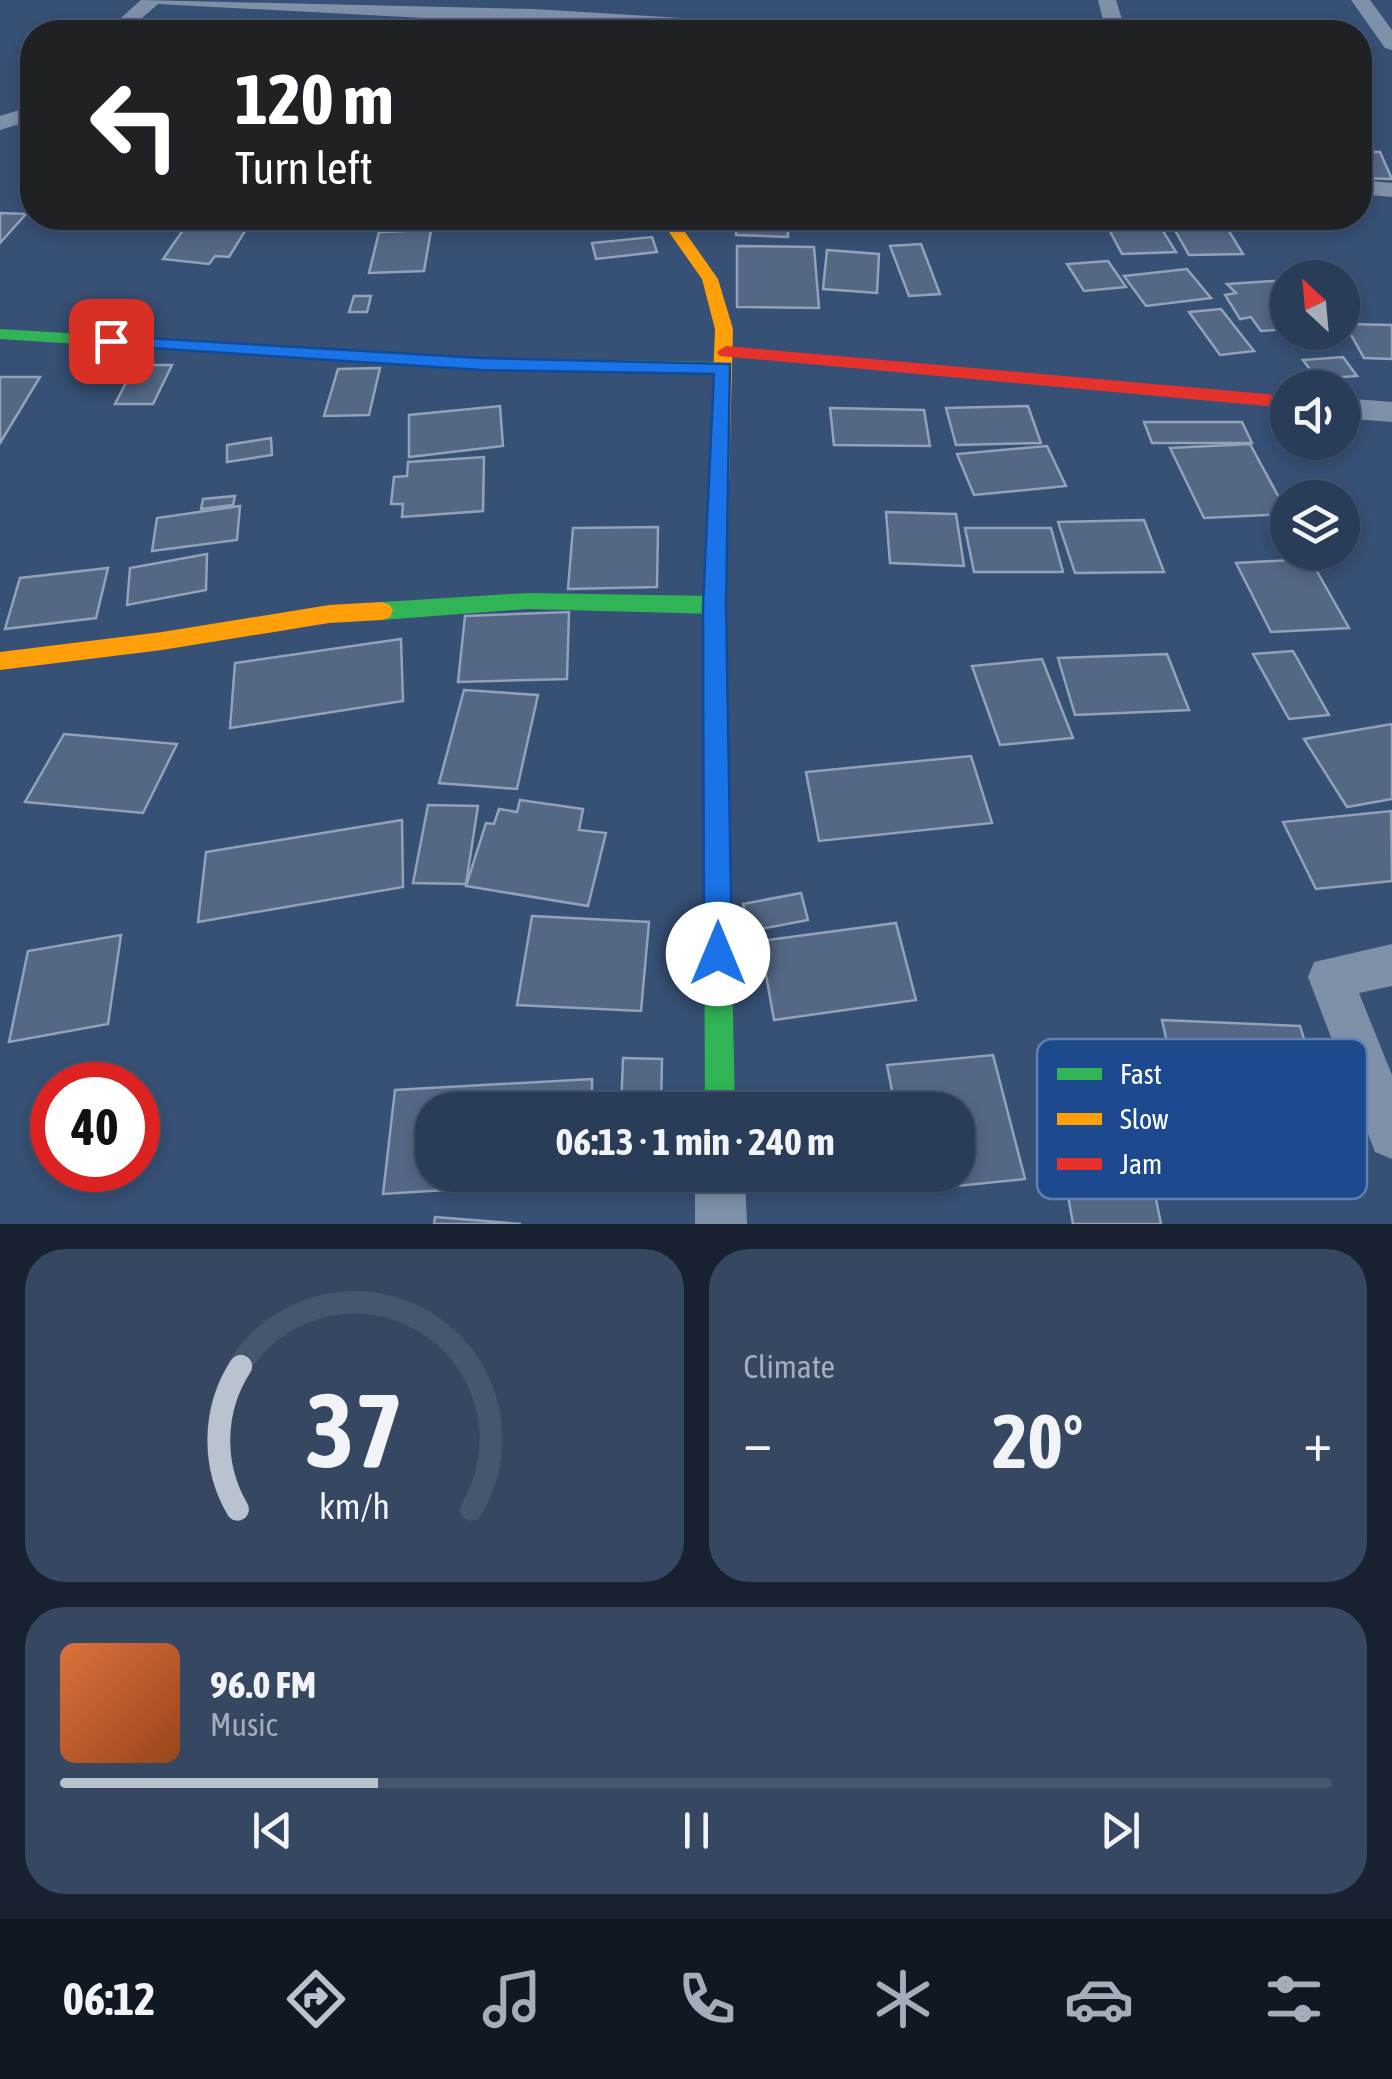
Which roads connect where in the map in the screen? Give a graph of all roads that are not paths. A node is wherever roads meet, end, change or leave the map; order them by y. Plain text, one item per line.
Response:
1 (152, 0) edge
2 (163, 0) edge
3 (1360, 0) edge
4 (532, 7) edge
5 (129, 20) edge
6 (566, 20) edge
7 (1392, 44) edge
8 (675, 230) edge
9 (0, 334) edge
10 (725, 360) junction
11 (1270, 401) edge
12 (1360, 409) edge
13 (1392, 412) edge
14 (714, 605) junction
15 (0, 661) edge
16 (1392, 965) edge
17 (1354, 1039) edge
18 (1367, 1071) edge
19 (720, 1092) edge
20 (1392, 1135) edge
21 (720, 1192) edge
22 (721, 1224) edge

1 - 5 street
2 - 4 street
3 - 7 street
4 - 6 street
8 - 10 street
9 - 10 street
10 - 11 street
10 - 14 street
12 - 13 street
14 - 15 street
14 - 19 street
16 - 17 street
18 - 20 street
21 - 22 street

